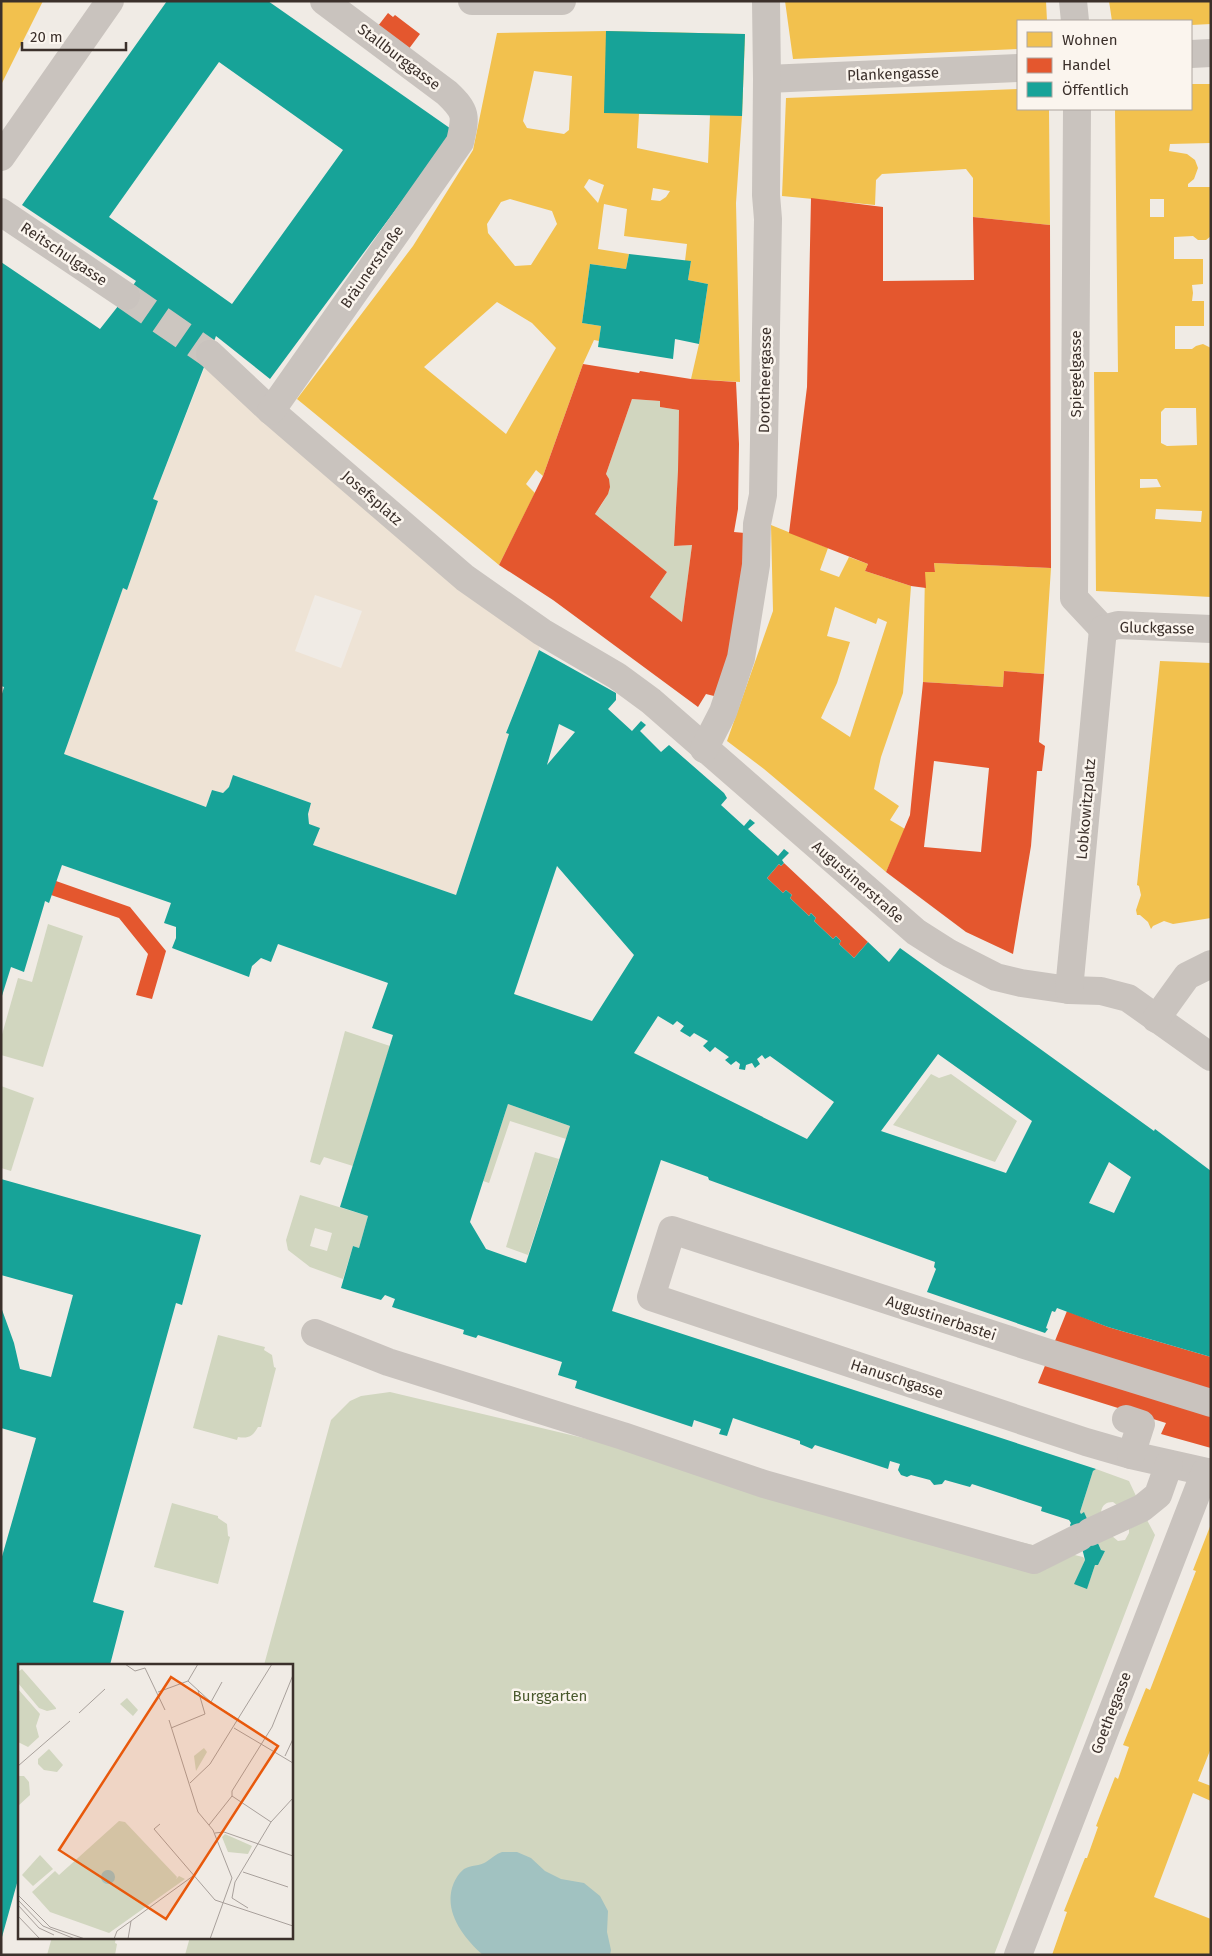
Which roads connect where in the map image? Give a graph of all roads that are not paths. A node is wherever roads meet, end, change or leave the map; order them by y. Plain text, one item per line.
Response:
1 (110, 1) edge
2 (324, 1) edge
3 (472, 1) edge
4 (562, 1) edge
5 (766, 1) edge
6 (1073, 1) edge
7 (1075, 20) edge
8 (1211, 53) edge
9 (1192, 54) edge
10 (1017, 68) edge
11 (768, 79) junction
12 (1077, 110) edge
13 (465, 120) joint
14 (1, 157) edge
15 (1, 212) edge
16 (126, 296) tunnel mouth
17 (210, 354) tunnel mouth
18 (272, 410) junction
19 (1103, 629) junction
20 (1211, 630) edge
21 (542, 632) joint
22 (704, 749) junction
23 (1211, 964) edge
24 (1069, 990) junction
25 (1156, 1019) junction
26 (1211, 1057) edge
27 (672, 1230) joint
28 (315, 1333) dead end
29 (1211, 1403) edge
30 (1126, 1419) dead end
31 (1131, 1455) junction
32 (1169, 1464) junction
33 (1208, 1473) edge
34 (1018, 1955) edge

1 - 14 street
2 - 13 street, Stallburggasse
3 - 4 street
5 - 11 street, Dorotheergasse
6 - 7 street
8 - 9 street
10 - 11 street, Plankengasse
11 - 22 street, Dorotheergasse
12 - 19 street, Spiegelgasse
13 - 18 street, Bräunerstraße
15 - 16 street, Reitschulgasse
17 - 18 street, Josefsplatz
18 - 21 street, Josefsplatz
19 - 20 street, Gluckgasse
19 - 24 street, Lobkowitzplatz
21 - 22 street, Augustinerstraße
22 - 24 street, Augustinerstraße
23 - 25 street
24 - 25 street, Augustinerstraße
25 - 26 street, Augustinerstraße
27 - 29 street, Augustinerbastei
27 - 31 street, Hanuschgasse
28 - 32 street
30 - 31 street
31 - 32 street, Hanuschgasse
32 - 33 street, Hanuschgasse
33 - 34 street, Goethegasse

